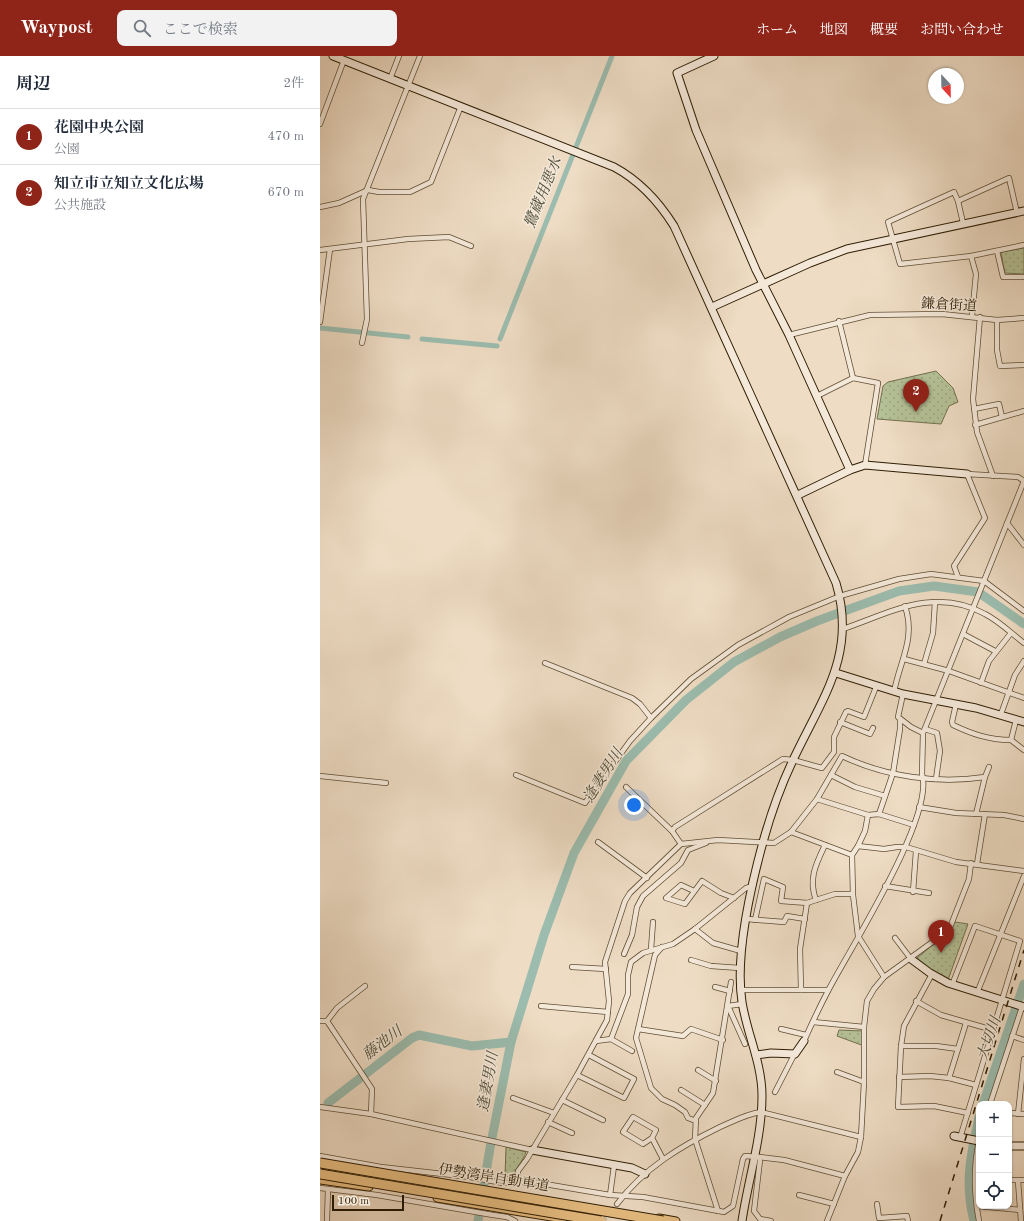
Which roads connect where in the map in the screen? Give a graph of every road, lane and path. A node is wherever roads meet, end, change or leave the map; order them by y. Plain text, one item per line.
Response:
1 (333, 56) edge
2 (399, 56) edge
3 (420, 56) edge
4 (714, 56) edge
5 (344, 60) junction
6 (390, 79) junction
7 (408, 86) junction
8 (461, 106) junction
9 (320, 124) edge
10 (368, 190) junction
11 (958, 201) junction
12 (320, 207) edge
13 (1020, 212) edge
14 (963, 224) junction
15 (893, 240) junction
16 (365, 244) junction
17 (1024, 245) edge
18 (471, 246) dead end
19 (330, 249) junction
20 (320, 250) edge
21 (997, 251) junction
22 (971, 256) junction
23 (1024, 277) edge
24 (763, 284) junction
25 (712, 307) junction
26 (972, 316) junction
27 (980, 317) junction
28 (1024, 318) edge
29 (997, 320) junction
30 (840, 321) junction
31 (320, 322) edge
32 (789, 335) junction
33 (362, 343) dead end
34 (1024, 365) edge
35 (853, 378) junction
36 (817, 396) junction
37 (974, 409) junction
38 (1024, 411) edge
39 (1002, 417) junction
40 (975, 425) junction
41 (865, 465) junction
42 (850, 470) junction
43 (967, 474) junction
44 (993, 476) junction
45 (1024, 481) edge
46 (798, 495) junction
47 (1007, 523) junction
48 (1024, 545) edge
49 (958, 577) junction
50 (984, 583) junction
51 (841, 599) junction
52 (935, 602) junction
53 (905, 606) junction
54 (974, 609) junction
55 (1024, 611) edge
56 (844, 626) junction
57 (1011, 633) junction
58 (963, 634) junction
59 (1024, 644) edge
60 (995, 651) junction
61 (904, 659) junction
62 (1024, 661) edge
63 (545, 663) dead end
64 (924, 664) junction
65 (949, 671) junction
66 (836, 673) junction
67 (981, 683) junction
68 (876, 687) junction
69 (894, 692) junction
70 (1009, 692) junction
71 (903, 694) junction
72 (1024, 698) edge
73 (938, 701) junction
74 (956, 704) junction
75 (1001, 714) junction
76 (650, 718) junction
77 (900, 719) junction
78 (1016, 720) junction
79 (840, 722) junction
80 (1024, 722) edge
81 (873, 728) dead end
82 (924, 731) junction
83 (1011, 740) junction
84 (1024, 750) edge
85 (834, 752) junction
86 (842, 756) junction
87 (793, 760) junction
88 (989, 767) dead end
89 (893, 773) junction
90 (516, 775) dead end
91 (831, 775) junction
92 (320, 776) edge
93 (985, 777) junction
94 (923, 779) junction
95 (936, 779) junction
96 (386, 783) dead end
97 (626, 788) dead end
98 (885, 796) junction
99 (817, 799) junction
100 (920, 807) junction
101 (879, 814) junction
102 (976, 814) junction
103 (985, 814) junction
104 (868, 815) junction
105 (1024, 819) edge
106 (914, 825) junction
107 (672, 831) junction
108 (791, 832) junction
109 (712, 841) junction
110 (598, 842) dead end
111 (763, 842) junction
112 (681, 844) junction
113 (825, 845) junction
114 (858, 846) junction
115 (906, 847) junction
116 (916, 850) junction
117 (852, 856) junction
118 (971, 863) junction
119 (977, 864) junction
120 (1024, 871) edge
121 (1024, 876) edge
122 (647, 878) junction
123 (753, 886) junction
124 (885, 886) junction
125 (694, 891) junction
126 (913, 892) junction
127 (929, 893) dead end
128 (852, 894) junction
129 (734, 898) junction
130 (816, 900) junction
131 (808, 903) junction
132 (747, 919) junction
133 (805, 919) junction
134 (755, 920) junction
135 (653, 922) dead end
136 (695, 930) junction
137 (1001, 934) junction
138 (858, 936) junction
139 (895, 938) dead end
140 (662, 947) junction
141 (652, 949) junction
142 (741, 952) junction
143 (624, 954) dead end
144 (911, 959) junction
145 (691, 960) dead end
146 (572, 967) dead end
147 (740, 968) junction
148 (606, 969) junction
149 (932, 974) junction
150 (884, 977) junction
151 (731, 982) dead end
152 (952, 985) junction
153 (365, 986) dead end
154 (715, 987) dead end
155 (740, 990) junction
156 (801, 990) junction
157 (828, 990) junction
158 (730, 991) junction
159 (977, 993) junction
160 (916, 1001) junction
161 (1003, 1001) junction
162 (742, 1004) junction
163 (541, 1006) dead end
164 (728, 1006) junction
165 (1020, 1006) edge
166 (608, 1012) junction
167 (320, 1021) edge
168 (328, 1021) junction
169 (812, 1022) junction
170 (966, 1022) junction
171 (864, 1027) junction
172 (638, 1029) junction
173 (781, 1029) dead end
174 (993, 1030) junction
175 (1012, 1036) junction
176 (611, 1038) junction
177 (805, 1038) junction
178 (723, 1040) junction
179 (1024, 1040) edge
180 (596, 1041) junction
181 (745, 1044) dead end
182 (901, 1046) junction
183 (958, 1048) junction
184 (632, 1051) dead end
185 (589, 1055) junction
186 (756, 1055) junction
187 (794, 1055) junction
188 (1024, 1059) edge
189 (698, 1070) dead end
190 (838, 1072) dead end
191 (577, 1075) junction
192 (899, 1077) junction
193 (950, 1078) junction
194 (716, 1081) junction
195 (864, 1082) junction
196 (976, 1085) junction
197 (681, 1090) dead end
198 (775, 1092) dead end
199 (513, 1098) dead end
200 (562, 1100) junction
201 (991, 1101) edge
202 (705, 1105) junction
203 (320, 1107) edge
204 (761, 1112) junction
205 (554, 1113) junction
206 (968, 1113) junction
207 (1012, 1113) edge
208 (371, 1114) junction
209 (1018, 1114) junction
210 (1024, 1114) edge
211 (603, 1120) dead end
212 (696, 1121) junction
213 (548, 1122) junction
214 (572, 1133) dead end
215 (861, 1137) junction
216 (957, 1137) joint
217 (652, 1138) junction
218 (695, 1139) junction
219 (976, 1141) edge
220 (1012, 1146) edge
221 (1024, 1146) edge
222 (532, 1150) junction
223 (756, 1156) junction
224 (320, 1158) edge
225 (663, 1159) junction
226 (320, 1163) edge
227 (614, 1166) junction
228 (320, 1174) edge
229 (645, 1174) junction
230 (845, 1176) junction
231 (320, 1180) edge
232 (1012, 1180) edge
233 (1018, 1180) junction
234 (1024, 1180) edge
235 (518, 1182) junction
236 (320, 1188) edge
237 (501, 1188) junction
238 (328, 1189) junction
239 (610, 1195) junction
240 (799, 1195) dead end
241 (623, 1196) junction
242 (617, 1204) tunnel mouth
243 (834, 1204) junction
244 (877, 1204) dead end
245 (977, 1209) edge
246 (1009, 1209) edge
247 (1020, 1210) junction
248 (493, 1211) junction
249 (718, 1211) junction
250 (327, 1221) edge
251 (515, 1221) edge
252 (575, 1221) edge
253 (601, 1221) edge
254 (663, 1221) edge
255 (676, 1221) edge
256 (742, 1221) edge
257 (771, 1221) edge
258 (827, 1221) edge
259 (908, 1221) edge
260 (979, 1221) edge
261 (1021, 1221) edge

1 - 5 street
2 - 6 street
3 - 7 street
4 - 24 street
5 - 6 street
5 - 9 street
6 - 7 street
7 - 8 street
7 - 10 street
8 - 10 street
8 - 25 street
10 - 12 street
10 - 16 street
11 - 13 street
11 - 14 street
11 - 15 street
13 - 14 street
14 - 15 street
15 - 22 street
15 - 24 street
16 - 18 street
16 - 19 street
16 - 33 street
17 - 21 street
19 - 20 street
19 - 31 street
21 - 22 street
21 - 23 street
22 - 26 street
24 - 25 street
24 - 32 street
25 - 46 street
26 - 27 street, 鎌倉街道
26 - 30 street, 鎌倉街道
27 - 29 street, 鎌倉街道
27 - 37 street
28 - 29 street, 鎌倉街道
29 - 34 street
30 - 32 street, 鎌倉街道
30 - 35 street
32 - 36 street
35 - 36 street
35 - 41 street
36 - 42 street
37 - 39 street
37 - 40 street
38 - 39 street
39 - 40 street
40 - 44 street
41 - 42 street
41 - 43 street
42 - 46 street
43 - 44 street
43 - 49 street
44 - 45 street
45 - 47 street
46 - 51 street
47 - 48 street
47 - 50 street
49 - 50 street
49 - 51 street
50 - 54 street
50 - 55 street
51 - 56 street
51 - 76 street
52 - 53 street
52 - 54 street
52 - 64 street
53 - 56 street
53 - 61 street
54 - 57 street
54 - 58 street
56 - 66 street
57 - 59 street
57 - 60 street
58 - 60 street
58 - 65 street
60 - 67 street
61 - 64 street
61 - 69 street
62 - 70 street
63 - 76 street
64 - 65 street
65 - 67 street
65 - 73 street
66 - 68 street
66 - 87 street
67 - 70 street
68 - 69 street
68 - 79 street
69 - 71 street
70 - 72 street
70 - 75 street
71 - 73 street
71 - 77 street
73 - 74 street
73 - 82 street
74 - 75 street
74 - 83 street
75 - 78 street
76 - 90 street
77 - 82 street
77 - 89 street
78 - 80 street
78 - 83 street
79 - 81 street
79 - 85 street
82 - 94 street
82 - 95 street
83 - 84 street
85 - 86 street
85 - 87 street
86 - 89 street
86 - 91 street
87 - 107 street
87 - 111 street
88 - 93 street
89 - 94 street
89 - 98 street
91 - 98 street
91 - 99 street
92 - 96 street
93 - 95 street
93 - 102 street
94 - 95 street
94 - 100 street
97 - 107 street
98 - 101 street
99 - 104 street
99 - 108 street
100 - 102 street
100 - 106 street
101 - 104 street
101 - 106 street
102 - 103 street
103 - 105 street
103 - 119 street
104 - 114 street
106 - 115 street
107 - 112 street
108 - 111 street
108 - 113 street
109 - 111 street
109 - 112 street
109 - 143 street
110 - 122 street
111 - 123 street
112 - 122 street
113 - 117 street
113 - 130 street
114 - 115 street
114 - 117 street
115 - 116 street
115 - 124 street
116 - 118 street
116 - 126 street
117 - 128 street
118 - 119 street
118 - 144 street
119 - 120 street
121 - 137 street
122 - 148 street
123 - 129 street
123 - 132 street
124 - 126 street
124 - 138 street
125 - 125 street
125 - 129 street
126 - 127 street
128 - 130 street
128 - 138 street
129 - 136 street
130 - 131 street
131 - 133 street
131 - 134 street
132 - 134 street
132 - 142 street
133 - 134 street
133 - 156 street
135 - 141 street
136 - 140 street
136 - 142 street
137 - 152 street
137 - 159 street
137 - 161 street
138 - 150 street
138 - 157 street
139 - 144 street
140 - 141 street
140 - 172 street
141 - 176 street
142 - 147 street
144 - 149 street
144 - 150 street
145 - 147 street
146 - 148 street
147 - 155 street
148 - 166 street
149 - 152 street
149 - 160 street
150 - 171 street
151 - 158 street
152 - 159 street
153 - 168 street
154 - 158 street
155 - 156 street
155 - 162 street
156 - 157 street
157 - 169 street
158 - 164 street
159 - 161 street
160 - 170 street
160 - 182 street
161 - 165 street
161 - 174 street
162 - 164 street
162 - 186 street
163 - 166 street
164 - 178 street
164 - 181 street
165 - 175 street
166 - 180 street
167 - 168 street
168 - 208 street
169 - 171 street
169 - 177 street
170 - 174 street
170 - 183 street
171 - 195 street
172 - 178 street
172 - 212 street
173 - 177 street
174 - 196 street
175 - 179 street
175 - 201 street
176 - 180 street
176 - 184 street
177 - 187 street
178 - 194 street
180 - 185 street
182 - 183 street
182 - 192 street
183 - 193 street
185 - 191 street
185 - 191 street
186 - 187 street
186 - 204 street
187 - 198 street
188 - 209 street
189 - 194 street
190 - 195 street
191 - 200 street
192 - 193 street
192 - 206 street
193 - 196 street
194 - 202 street
195 - 215 street
196 - 206 street
197 - 202 street
199 - 205 street
200 - 205 street
200 - 211 street
202 - 212 street
203 - 208 street
204 - 215 street
204 - 218 street
204 - 223 street
205 - 213 street
206 - 216 street
207 - 209 street
208 - 222 street
209 - 210 street
212 - 218 street
213 - 214 street
213 - 222 street
215 - 230 street
216 - 219 street
217 - 217 street
217 - 225 street
218 - 225 street
218 - 249 street
220 - 221 street
222 - 227 street
222 - 235 street
223 - 230 street
223 - 249 street
223 - 256 street
223 - 257 street
224 - 237 main road
224 - 237 street
225 - 229 street
226 - 254 highway, 伊勢湾岸自動車道, bridge
227 - 229 street
227 - 239 street
228 - 253 highway, 伊勢湾岸自動車道, bridge
229 - 241 street
230 - 243 street
231 - 248 main road
232 - 233 street
233 - 234 street
233 - 247 street
235 - 237 street
235 - 239 street
236 - 238 street
237 - 248 street
237 - 255 main road
238 - 248 street
238 - 250 street
239 - 241 street
240 - 243 street
241 - 242 street
241 - 249 street
243 - 258 street
244 - 259 street
245 - 260 street
246 - 247 street
247 - 261 street
248 - 251 street
248 - 252 main road

